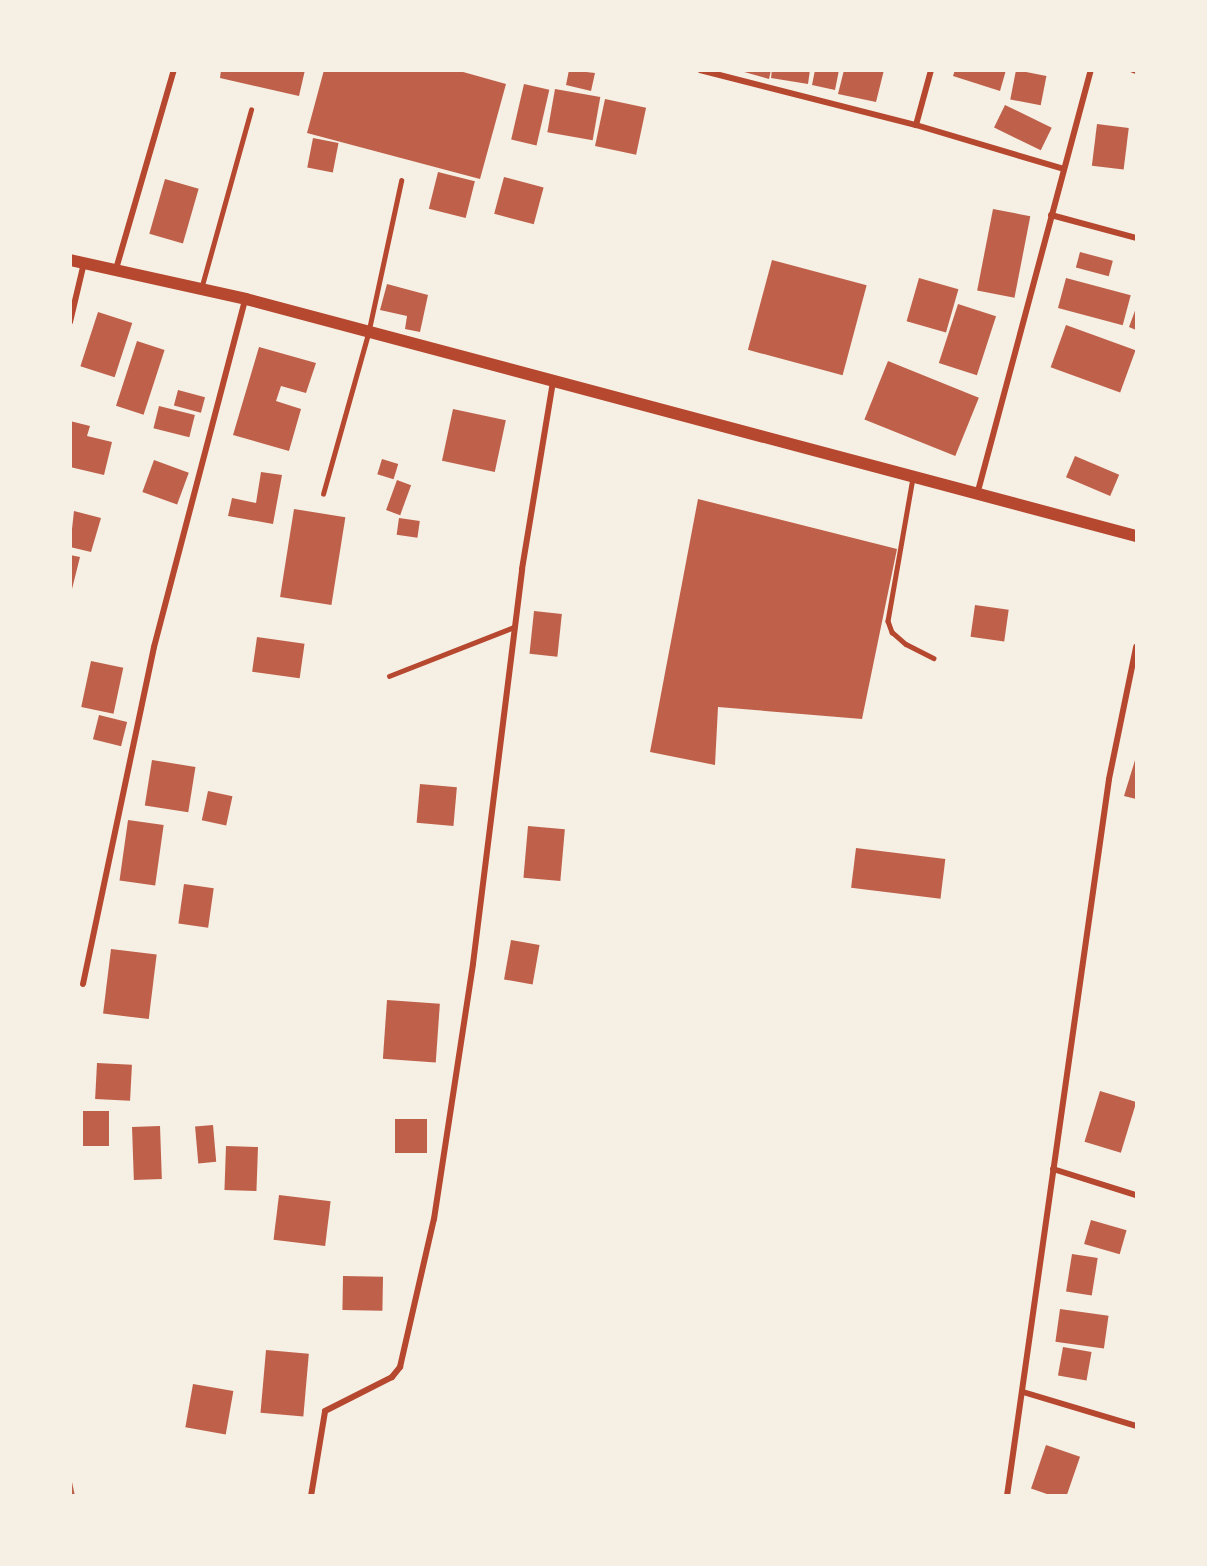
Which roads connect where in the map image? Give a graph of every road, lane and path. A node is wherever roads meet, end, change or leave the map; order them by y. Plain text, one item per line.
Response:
1 (174, 70) edge
2 (700, 70) edge
3 (931, 70) edge
4 (1090, 70) edge
5 (251, 110) dead end
6 (916, 125) junction
7 (1064, 170) junction
8 (401, 181) dead end
9 (1052, 215) junction
10 (1137, 238) edge
11 (70, 260) edge
12 (84, 263) junction
13 (116, 269) junction
14 (201, 289) junction
15 (246, 299) junction
16 (70, 322) edge
17 (368, 334) junction
18 (553, 381) junction
19 (914, 475) junction
20 (978, 491) junction
21 (323, 494) dead end
22 (1137, 536) edge
23 (514, 627) junction
24 (1137, 647) edge
25 (934, 658) dead end
26 (389, 676) dead end
27 (83, 984) dead end
28 (1053, 1169) junction
29 (1137, 1195) edge
30 (1023, 1392) junction
31 (1137, 1426) edge
32 (311, 1496) edge
33 (1007, 1496) edge

1 - 13 street
2 - 6 street
3 - 6 street
4 - 7 street
5 - 14 lane
6 - 7 street
7 - 9 street
8 - 17 lane
9 - 10 street
9 - 20 street
11 - 12 main road
12 - 13 main road
12 - 16 street
13 - 14 main road
14 - 15 main road
15 - 17 main road
15 - 27 street
17 - 18 main road
17 - 21 lane
18 - 19 main road
18 - 23 street
19 - 20 main road
19 - 25 lane
20 - 22 main road
23 - 26 lane
23 - 32 street
24 - 28 street
28 - 29 street
28 - 30 street
30 - 31 street
30 - 33 street

